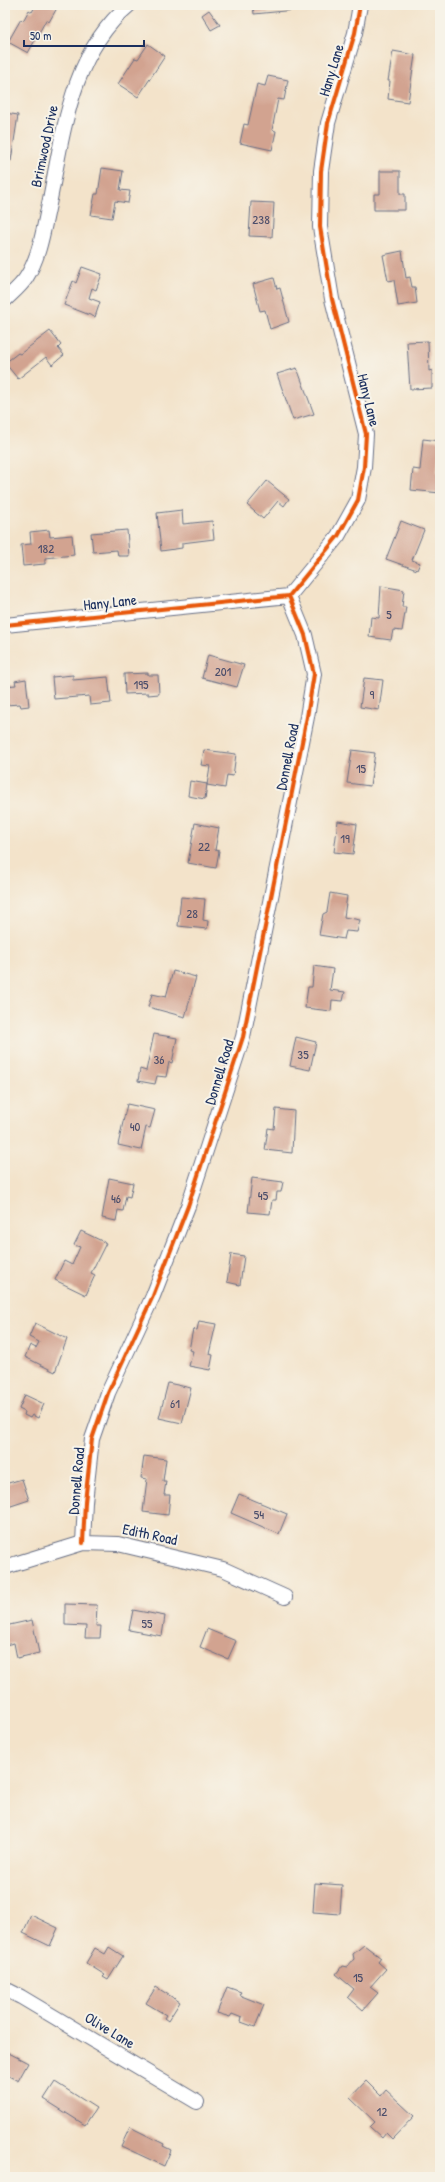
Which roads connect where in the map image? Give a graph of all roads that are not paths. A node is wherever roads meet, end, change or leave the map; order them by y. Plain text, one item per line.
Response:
1 (129, 5) edge
2 (360, 5) edge
3 (5, 300) edge
4 (289, 596) junction
5 (5, 625) edge
6 (83, 1543) junction
7 (5, 1567) edge
8 (285, 1597) dead end
9 (5, 1989) edge
10 (197, 2102) dead end

1 - 3 street, Brimwood Drive
2 - 4 street, Hany Lane
4 - 5 street, Hany Lane
4 - 6 street, Donnell Road
6 - 7 street, Edith Road
6 - 8 street, Edith Road
9 - 10 street, Olive Lane

